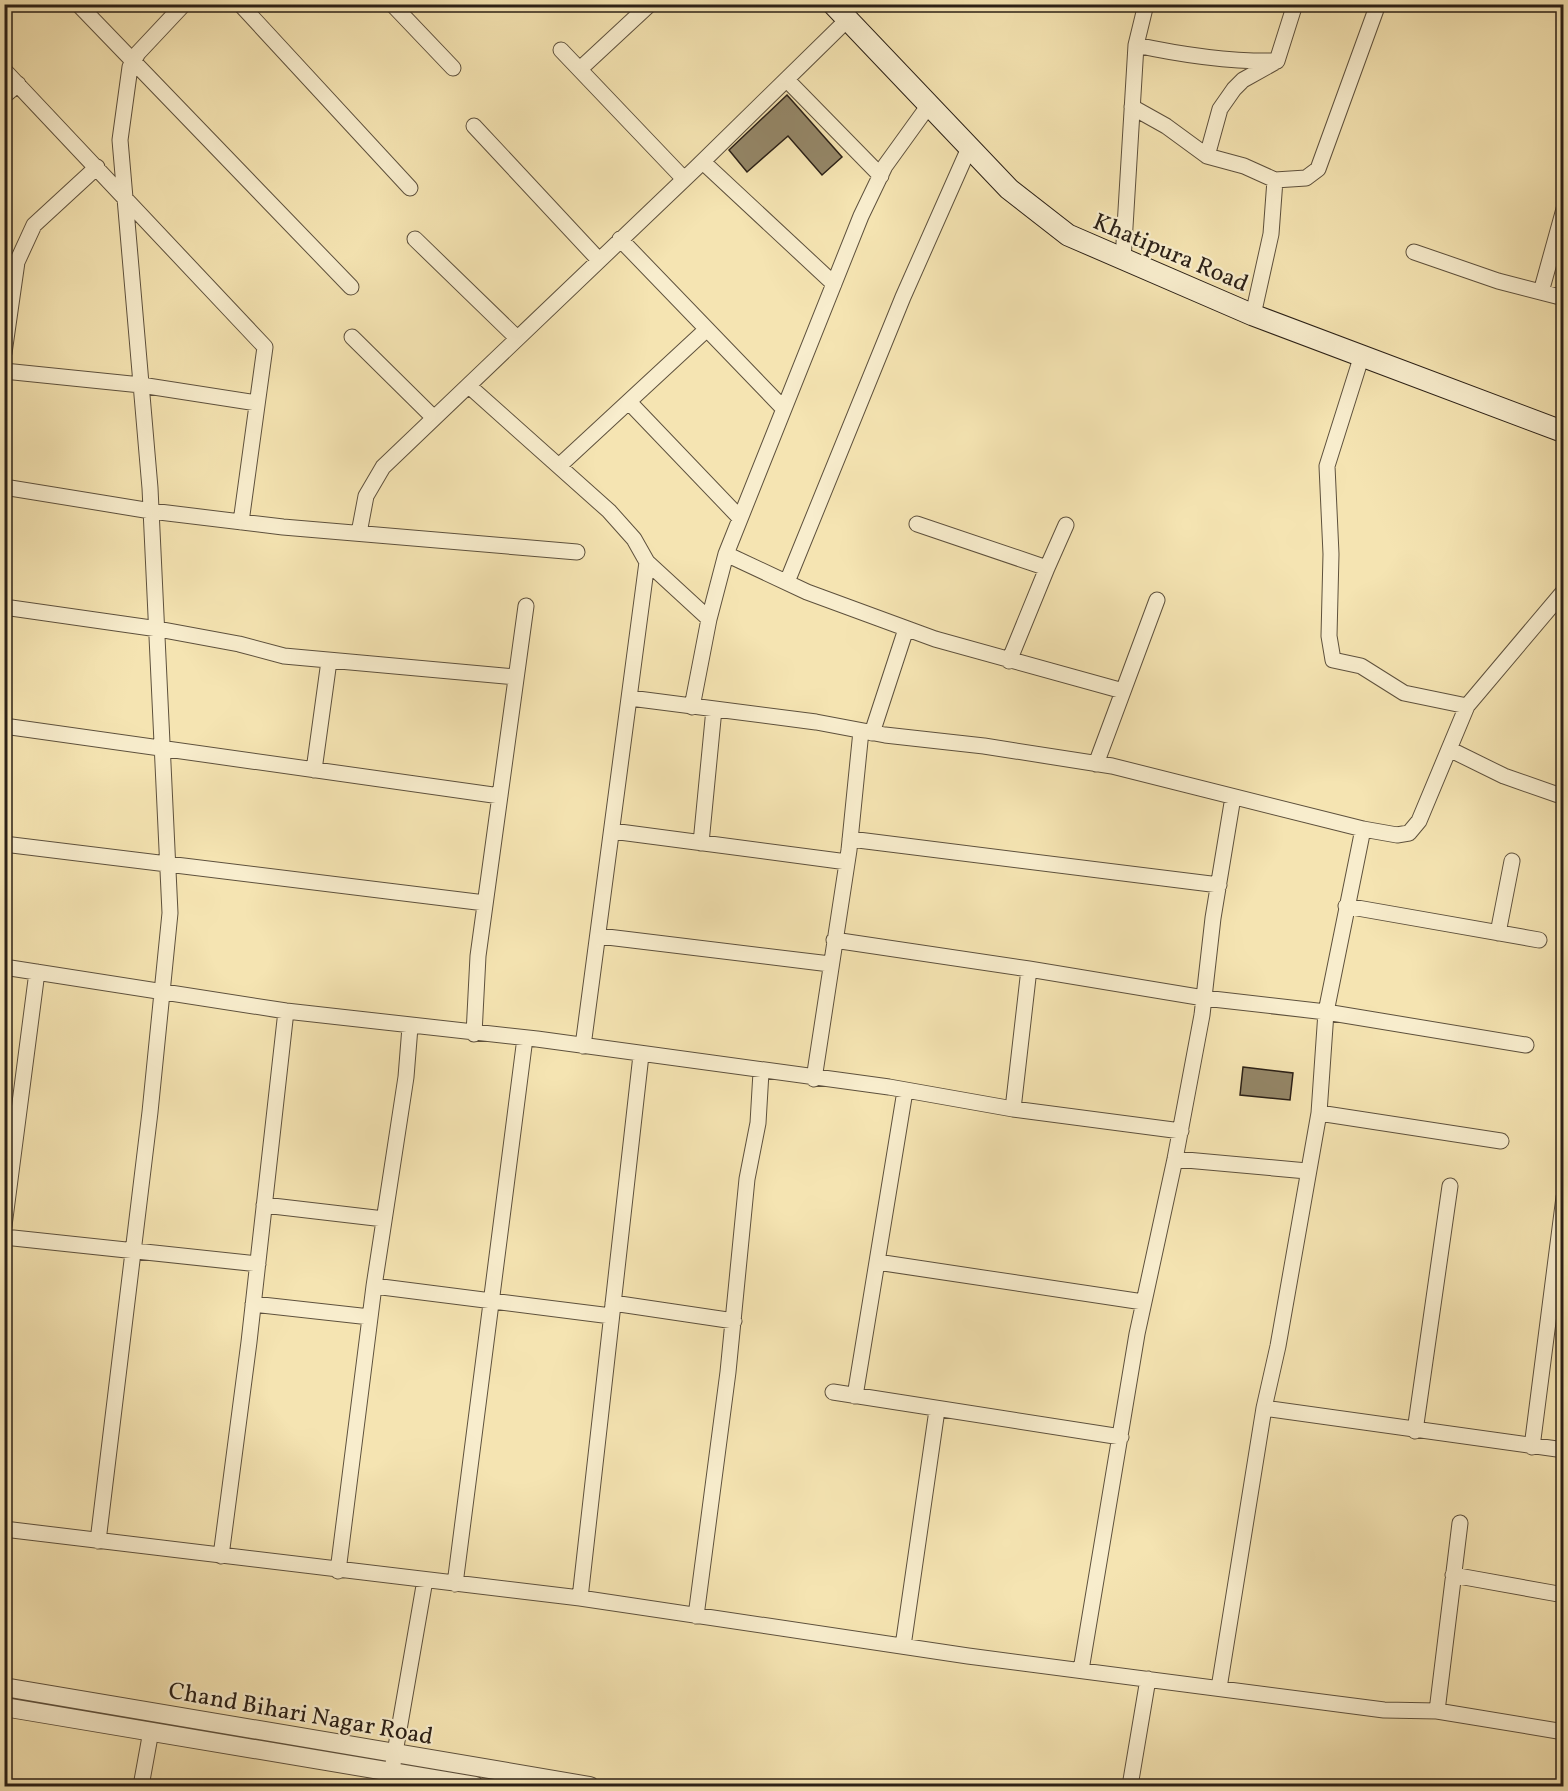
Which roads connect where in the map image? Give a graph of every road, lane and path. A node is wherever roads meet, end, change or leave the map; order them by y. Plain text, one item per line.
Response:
1 (78, 4) edge
2 (184, 4) edge
3 (240, 4) edge
4 (392, 4) edge
5 (650, 4) edge
6 (1146, 4) edge
7 (1295, 4) edge
8 (1378, 4) edge
9 (840, 12) edge
10 (1136, 45) junction
11 (561, 50) dead end
12 (134, 60) junction
13 (1277, 61) junction
14 (453, 68) dead end
15 (580, 69) junction
16 (4, 70) edge
17 (788, 80) junction
18 (18, 84) junction
19 (4, 96) edge
20 (929, 105) junction
21 (1132, 107) junction
22 (474, 126) dead end
23 (969, 148) junction
24 (1207, 156) junction
25 (703, 162) junction
26 (97, 167) junction
27 (881, 176) junction
28 (684, 179) junction
29 (1275, 180) junction
30 (410, 188) dead end
31 (125, 196) junction
32 (1563, 209) edge
33 (620, 238) junction
34 (415, 239) dead end
35 (1414, 252) dead end
36 (598, 259) junction
37 (1123, 260) junction
38 (834, 284) junction
39 (351, 287) dead end
40 (1541, 292) junction
41 (1563, 298) edge
42 (1252, 315) junction
43 (707, 329) junction
44 (352, 337) dead end
45 (518, 338) junction
46 (4, 353) edge
47 (1362, 355) junction
48 (4, 371) edge
49 (141, 386) junction
50 (469, 386) junction
51 (629, 402) junction
52 (257, 403) junction
53 (783, 408) junction
54 (434, 418) junction
55 (1563, 432) edge
56 (559, 466) junction
57 (4, 487) edge
58 (151, 511) junction
59 (740, 518) junction
60 (241, 522) junction
61 (917, 524) dead end
62 (1066, 525) dead end
63 (359, 533) junction
64 (578, 552) dead end
65 (726, 554) junction
66 (647, 562) junction
67 (1047, 568) junction
68 (787, 582) junction
69 (1563, 591) edge
70 (1157, 600) dead end
71 (526, 606) dead end
72 (4, 607) edge
73 (709, 619) junction
74 (158, 628) junction
75 (906, 629) junction
76 (329, 661) junction
77 (1009, 661) junction
78 (516, 677) junction
79 (1123, 691) junction
80 (630, 698) junction
81 (1467, 706) junction
82 (692, 707) junction
83 (714, 709) junction
84 (4, 726) edge
85 (866, 732) junction
86 (163, 748) junction
87 (1451, 750) junction
88 (1096, 764) junction
89 (314, 770) junction
90 (500, 796) junction
91 (1233, 797) junction
92 (1563, 797) edge
93 (1363, 829) junction
94 (612, 831) junction
95 (850, 839) junction
96 (701, 843) junction
97 (4, 844) edge
98 (1512, 861) dead end
99 (847, 862) junction
100 (167, 866) junction
101 (1219, 885) junction
102 (485, 903) junction
103 (1346, 906) junction
104 (1498, 933) junction
105 (599, 936) junction
106 (834, 940) junction
107 (1539, 940) dead end
108 (830, 964) junction
109 (4, 967) edge
110 (1029, 969) junction
111 (37, 972) junction
112 (162, 990) junction
113 (1204, 998) junction
114 (286, 1011) junction
115 (1326, 1012) junction
116 (410, 1027) junction
117 (474, 1034) junction
118 (525, 1038) junction
119 (1526, 1045) dead end
120 (583, 1046) junction
121 (641, 1055) junction
122 (761, 1072) junction
123 (814, 1079) junction
124 (904, 1090) junction
125 (1013, 1109) junction
126 (1319, 1113) junction
127 (1181, 1131) junction
128 (1501, 1141) dead end
129 (1175, 1159) junction
130 (1307, 1171) junction
131 (1450, 1186) dead end
132 (1563, 1197) edge
133 (264, 1204) junction
134 (384, 1219) junction
135 (4, 1226) edge
136 (4, 1237) edge
137 (133, 1253) junction
138 (877, 1262) junction
139 (258, 1264) junction
140 (374, 1286) junction
141 (493, 1301) junction
142 (1143, 1302) junction
143 (253, 1304) junction
144 (612, 1309) junction
145 (370, 1317) junction
146 (734, 1321) junction
147 (833, 1392) dead end
148 (855, 1396) junction
149 (1264, 1408) junction
150 (938, 1410) junction
151 (1415, 1431) junction
152 (1121, 1437) junction
153 (1532, 1447) junction
154 (1563, 1450) edge
155 (1460, 1523) dead end
156 (4, 1529) edge
157 (98, 1541) junction
158 (221, 1556) junction
159 (338, 1571) junction
160 (1453, 1575) junction
161 (425, 1580) junction
162 (456, 1584) junction
163 (1563, 1594) edge
164 (580, 1598) junction
165 (696, 1616) junction
166 (903, 1646) junction
167 (1081, 1670) junction
168 (1148, 1679) junction
169 (4, 1687) edge
170 (1219, 1688) junction
171 (4, 1707) edge
172 (1437, 1711) junction
173 (151, 1731) junction
174 (1563, 1732) edge
175 (396, 1753) junction
176 (391, 1772) junction
177 (141, 1786) edge
178 (475, 1786) edge
179 (590, 1786) edge
180 (1130, 1786) edge

1 - 12 street
2 - 12 street
3 - 30 street
4 - 14 street
5 - 15 street
6 - 10 street
7 - 13 street
8 - 29 street
9 - 17 street
9 - 20 main road, Khatipura Road
10 - 13 street
10 - 21 street
11 - 15 street
12 - 31 street
12 - 39 street
13 - 24 street
15 - 28 street
16 - 18 street
17 - 25 street
17 - 27 street
18 - 19 street
18 - 26 street
20 - 23 main road, Khatipura Road
20 - 27 street
21 - 24 street
21 - 37 street
22 - 36 street
23 - 37 main road, Khatipura Road
23 - 68 street
24 - 29 street
25 - 28 street
25 - 38 street
26 - 31 street
26 - 46 street
27 - 38 street
28 - 33 street
29 - 42 street
31 - 49 street
31 - 52 street
32 - 40 street
33 - 36 street
33 - 43 street
34 - 45 street
35 - 40 street
36 - 45 street
37 - 42 main road, Khatipura Road
38 - 53 street
40 - 41 street
42 - 47 main road, Khatipura Road
43 - 51 street
43 - 53 street
44 - 54 street
45 - 50 street
47 - 55 main road, Khatipura Road
47 - 81 street
48 - 49 street
49 - 52 street
49 - 58 street
50 - 54 street
50 - 56 street
51 - 56 street
51 - 59 street
52 - 60 street
53 - 59 street
54 - 63 street
56 - 66 street
57 - 58 street
58 - 60 street
58 - 74 street
59 - 65 street
60 - 63 street
61 - 67 street
62 - 67 street
63 - 64 street
65 - 68 street
65 - 73 street
66 - 73 street
66 - 80 street
67 - 77 street
68 - 75 street
69 - 81 street
70 - 79 street
71 - 78 street
72 - 74 street
73 - 82 street
74 - 76 street
74 - 86 street
75 - 77 street
75 - 85 street
76 - 78 street
76 - 89 street
77 - 79 street
78 - 90 street
79 - 88 street
80 - 82 street
80 - 94 street
81 - 87 street
82 - 83 street
83 - 85 street
83 - 96 street
84 - 86 street
85 - 88 street
85 - 95 street
86 - 89 street
86 - 100 street
87 - 92 street
87 - 93 street
88 - 91 street
89 - 90 street
90 - 102 street
91 - 93 street
91 - 101 street
93 - 103 street
94 - 96 street
94 - 105 street
95 - 99 street
95 - 101 street
96 - 99 street
97 - 100 street
98 - 104 street
99 - 106 street
100 - 102 street
100 - 112 street
101 - 113 street
102 - 117 street
103 - 104 street
103 - 115 street
104 - 107 street
105 - 108 street
105 - 120 street
106 - 108 street
106 - 110 street
108 - 123 street
109 - 111 street
110 - 113 street
110 - 125 street
111 - 112 street
111 - 135 street
112 - 114 street
112 - 137 street
113 - 115 street
113 - 127 street
114 - 116 street
114 - 133 street
115 - 119 street
115 - 126 street
116 - 117 street
116 - 134 street
117 - 118 street
118 - 120 street
118 - 141 street
120 - 121 street
121 - 122 street
121 - 144 street
122 - 123 street
122 - 146 street
123 - 124 street
124 - 125 street
124 - 138 street
125 - 127 street
126 - 128 street
126 - 130 street
127 - 129 street
129 - 130 street
129 - 142 street
130 - 149 street
131 - 151 street
132 - 153 street
133 - 134 street
133 - 139 street
134 - 140 street
136 - 137 street
137 - 139 street
137 - 157 street
138 - 142 street
138 - 148 street
139 - 143 street
140 - 141 street
140 - 145 street
141 - 144 street
141 - 162 street
142 - 152 street
143 - 145 street
143 - 158 street
144 - 146 street
144 - 164 street
145 - 159 street
146 - 165 street
147 - 148 street
148 - 150 street
149 - 151 street
149 - 170 street
150 - 152 street
150 - 166 street
151 - 153 street
152 - 167 street
153 - 154 street
155 - 160 street
156 - 157 street
157 - 158 street
158 - 159 street
159 - 161 street
160 - 163 street
160 - 172 street
161 - 162 street
161 - 175 street
162 - 164 street
164 - 165 street
165 - 166 street
166 - 167 street
167 - 168 street
168 - 170 street
168 - 180 street
169 - 175 street, Chand Bihari Nagar Road
170 - 172 street
171 - 173 street, Chand Bihari Nagar Road
172 - 174 street
173 - 176 street, Chand Bihari Nagar Road
173 - 177 street
175 - 176 street
175 - 179 street, Chand Bihari Nagar Road
176 - 178 street, Chand Bihari Nagar Road

